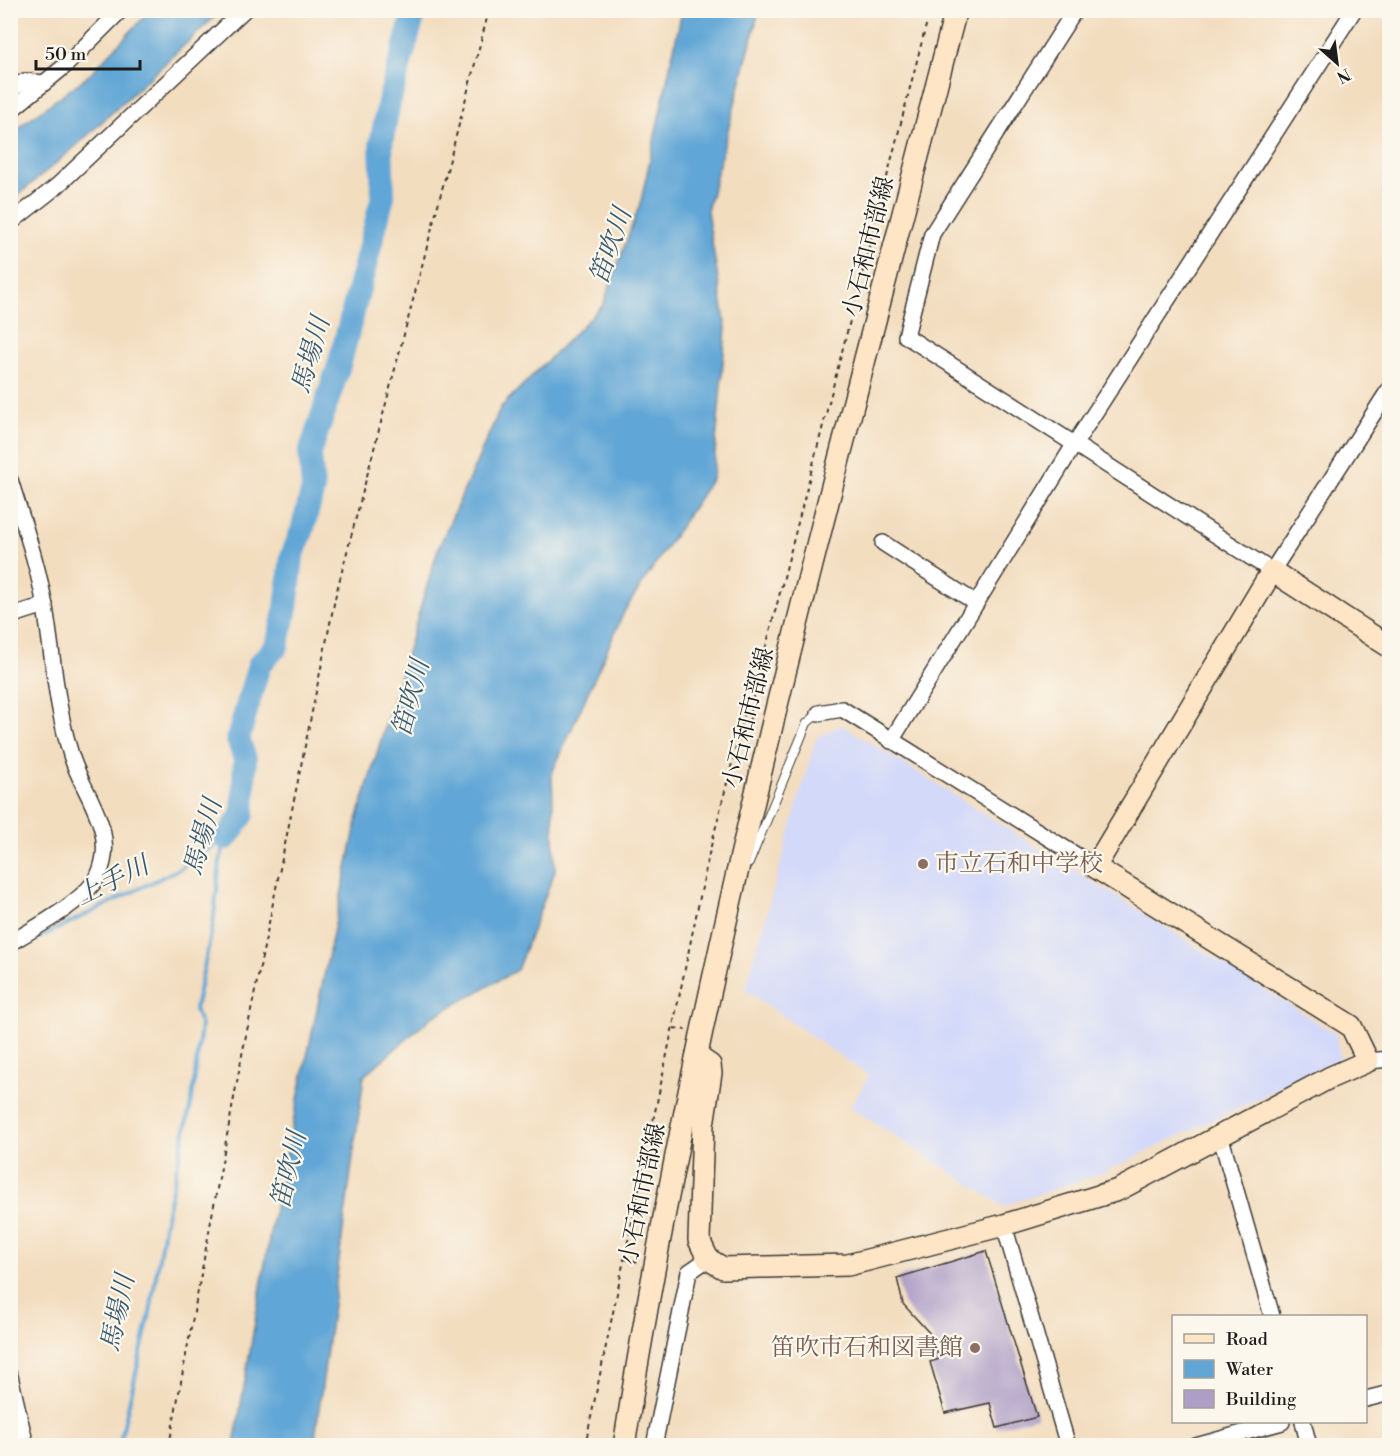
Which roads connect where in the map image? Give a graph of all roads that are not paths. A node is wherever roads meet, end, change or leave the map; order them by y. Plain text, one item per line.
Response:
1 (121, 10) edge
2 (244, 10) edge
3 (956, 10) edge
4 (1075, 10) edge
5 (1354, 10) edge
6 (43, 83) junction
7 (10, 90) edge
8 (10, 111) edge
9 (10, 223) edge
10 (1389, 388) edge
11 (1074, 445) junction
12 (10, 480) edge
13 (882, 543) dead end
14 (1272, 571) junction
15 (976, 603) junction
16 (45, 605) junction
17 (10, 616) edge
18 (1389, 647) edge
19 (819, 713) joint
20 (891, 741) junction
21 (1095, 867) junction
22 (736, 876) junction
23 (10, 943) edge
24 (698, 1057) junction
25 (1379, 1060) edge
26 (1221, 1138) junction
27 (1004, 1225) junction
28 (708, 1259) junction
29 (1271, 1315) edge
30 (10, 1376) edge
31 (1389, 1393) edge
32 (1367, 1398) edge
33 (1278, 1423) edge
34 (1303, 1423) edge
35 (26, 1446) edge
36 (624, 1446) edge
37 (654, 1446) edge
38 (1068, 1446) edge
39 (1197, 1446) edge
40 (1310, 1446) edge

1 - 6 street
2 - 9 street
3 - 22 street, 小石和市部線
4 - 11 street
5 - 11 street
6 - 7 street
6 - 8 street
10 - 14 street
11 - 14 street
11 - 15 street
12 - 16 street
13 - 15 street
14 - 18 street
14 - 21 street
15 - 20 street
16 - 17 street
16 - 23 street
19 - 20 street
19 - 22 lane
20 - 21 street
21 - 25 street
22 - 24 street, 小石和市部線
24 - 28 street
24 - 36 street, 小石和市部線
25 - 26 street
26 - 27 street
26 - 29 street
27 - 28 street
27 - 38 street
28 - 37 street
30 - 35 street
31 - 32 street
33 - 39 street
34 - 40 street

